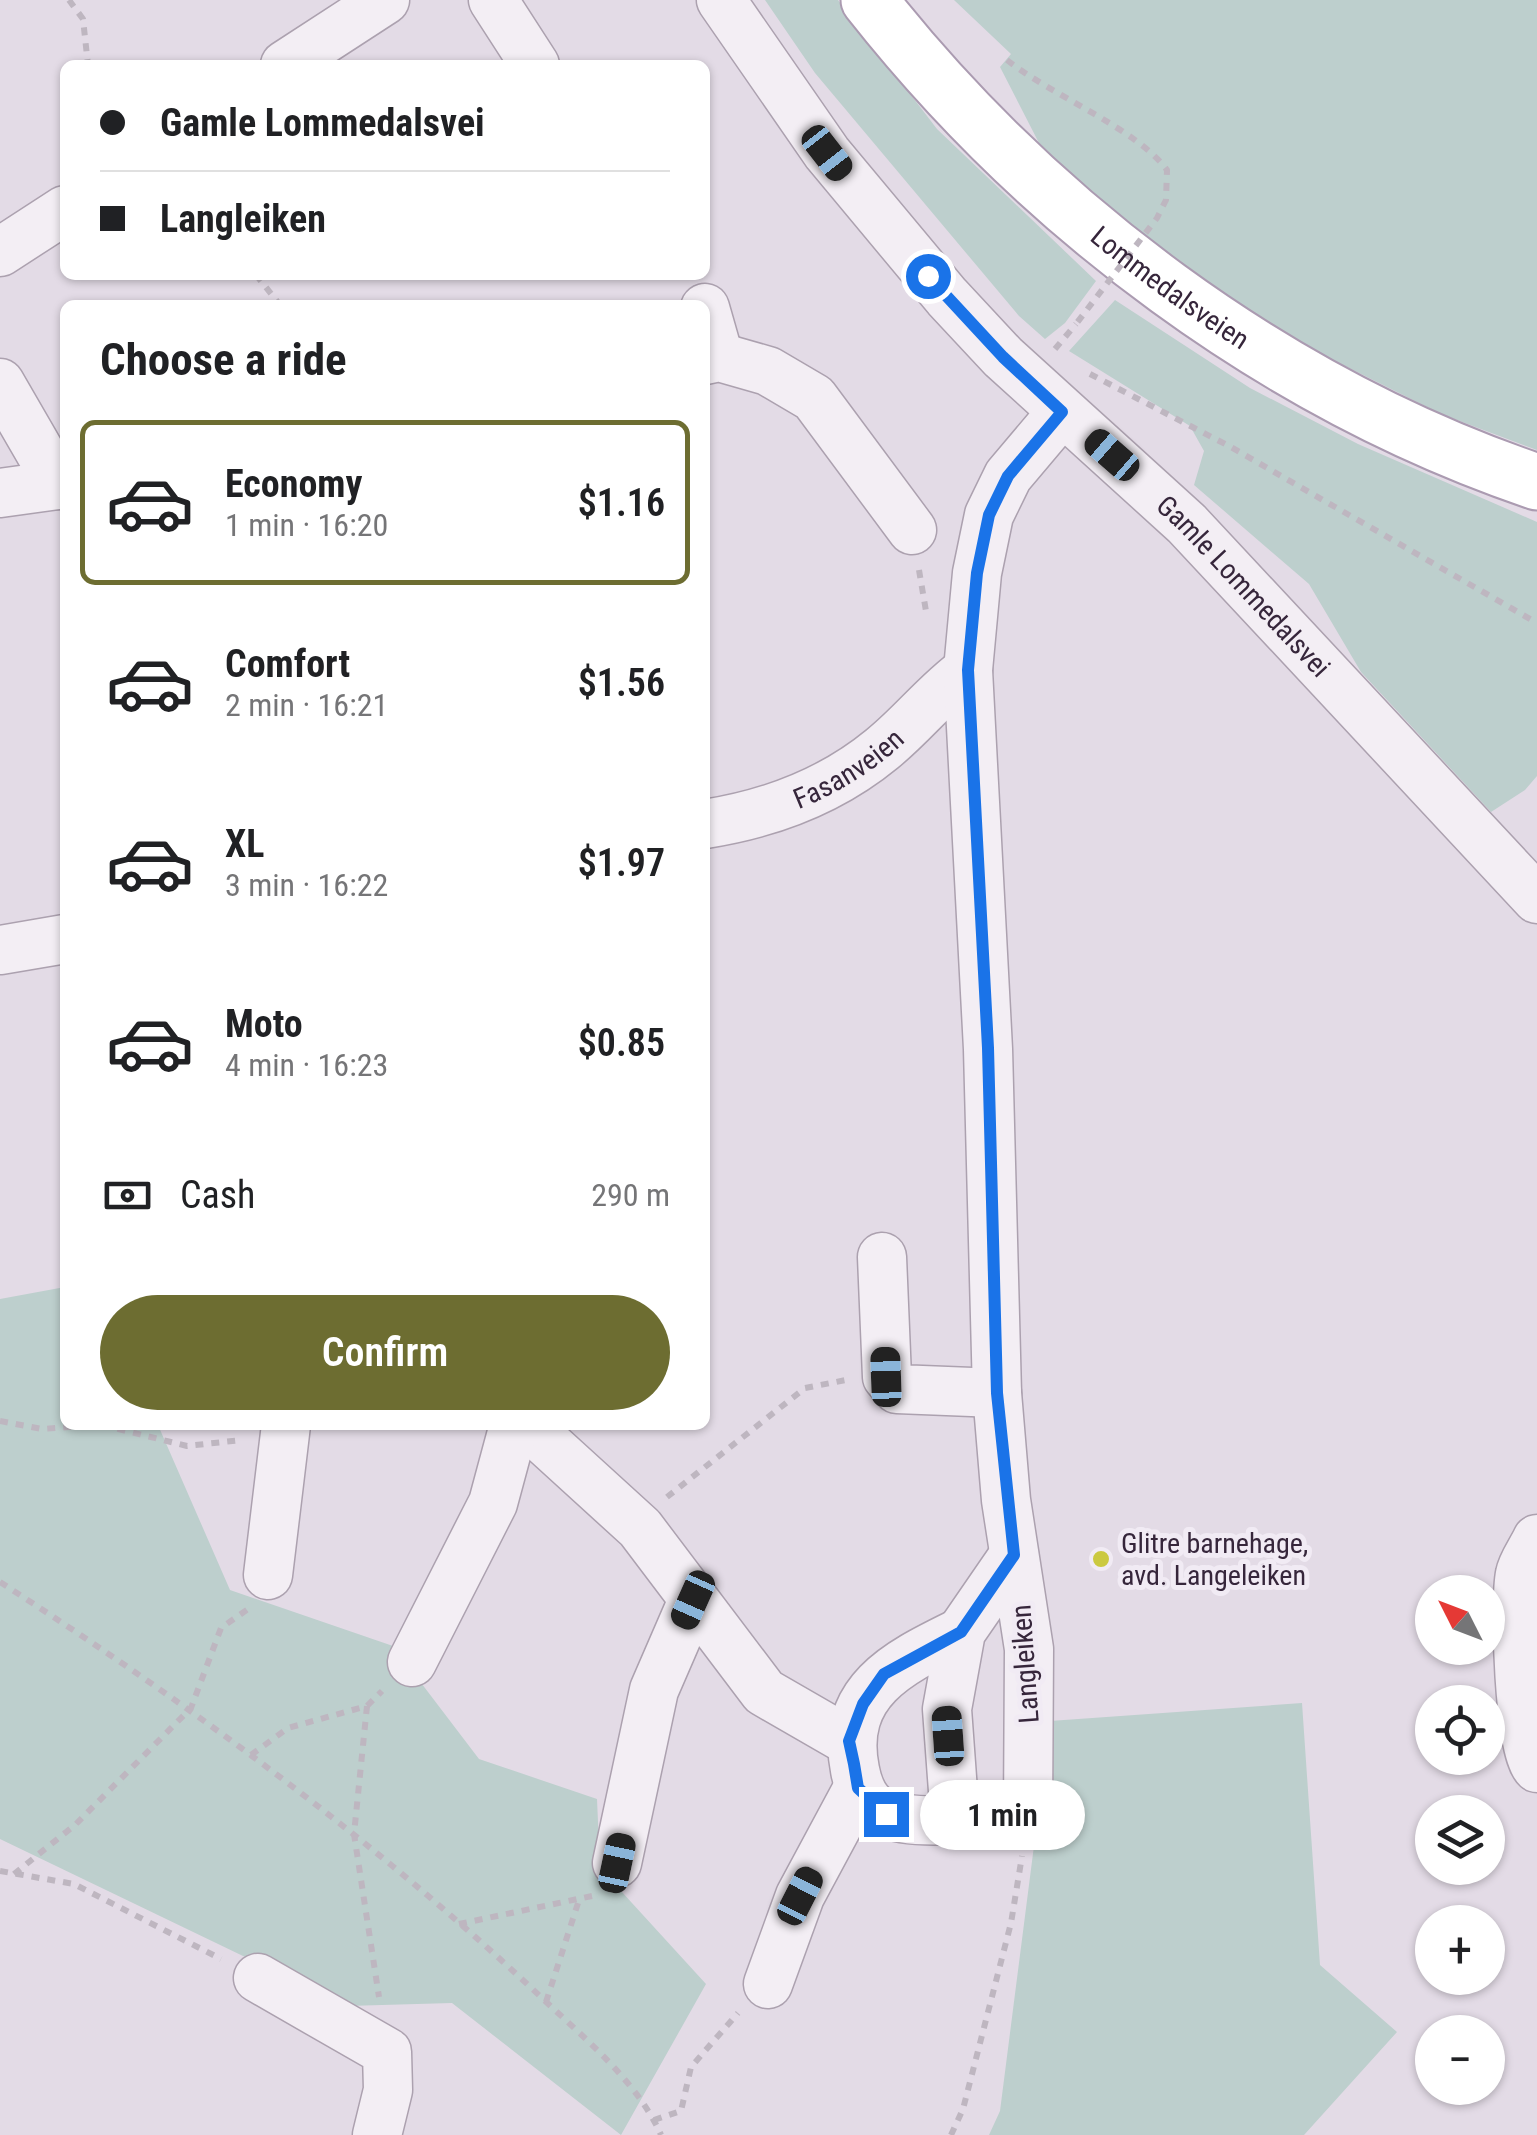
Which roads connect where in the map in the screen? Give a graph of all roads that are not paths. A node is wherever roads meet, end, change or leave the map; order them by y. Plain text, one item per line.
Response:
1 (385, 0) edge
2 (493, 0) edge
3 (721, 0) edge
4 (869, 0) edge
5 (294, 60) edge
6 (532, 60) edge
7 (60, 213) edge
8 (0, 252) edge
9 (712, 358) edge
10 (0, 383) edge
11 (1070, 391) junction
12 (60, 482) edge
13 (1537, 482) edge
14 (60, 485) edge
15 (0, 492) edge
16 (912, 530) dead end
17 (968, 670) junction
18 (710, 823) edge
19 (1537, 899) edge
20 (60, 940) edge
21 (0, 950) edge
22 (882, 1257) dead end
23 (997, 1393) junction
24 (284, 1430) edge
25 (513, 1430) edge
26 (532, 1430) edge
27 (1537, 1539) edge
28 (1014, 1555) junction
29 (268, 1575) road end
30 (693, 1600) junction
31 (961, 1632) junction
32 (412, 1662) road end
33 (849, 1741) junction
34 (1537, 1768) edge
35 (858, 1788) junction
36 (953, 1791) dead end
37 (617, 1863) road end
38 (258, 1978) road end
39 (768, 1984) road end
40 (377, 2135) edge

1 - 5 street
2 - 6 street
3 - 11 street, Gamle Lommedalsvei
4 - 13 main road, Lommedalsveien
7 - 8 street
9 - 16 street
10 - 12 street
11 - 17 street, Langleiken
11 - 19 street, Gamle Lommedalsvei
14 - 15 street
17 - 18 street, Fasanveien
17 - 23 street, Langleiken
20 - 21 street
22 - 23 street
23 - 28 street, Langleiken
24 - 29 street
25 - 32 street
26 - 30 street
27 - 34 street
28 - 31 street
28 - 35 street, Langleiken
30 - 33 street
30 - 37 street
31 - 33 street
31 - 36 street
33 - 35 street
35 - 39 street
38 - 40 street

